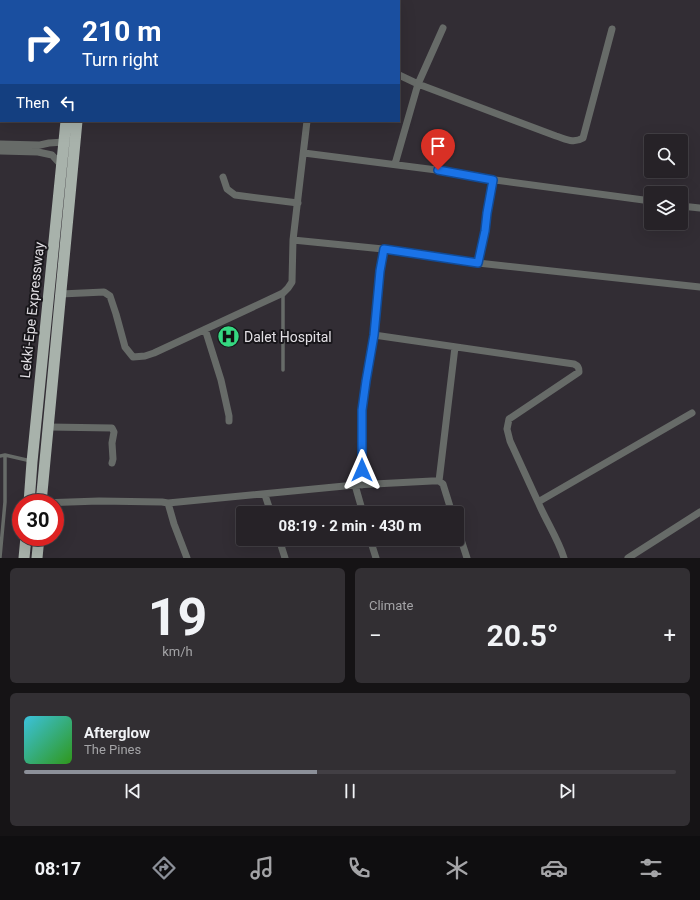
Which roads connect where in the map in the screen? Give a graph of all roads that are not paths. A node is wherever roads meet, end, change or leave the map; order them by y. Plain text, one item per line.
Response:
1 (443, 28) dead end
2 (612, 29) dead end
3 (400, 76) edge
4 (418, 84) junction
5 (66, 122) edge
6 (77, 122) edge
7 (308, 122) edge
8 (64, 142) junction
9 (0, 144) edge
10 (0, 151) edge
11 (304, 153) junction
12 (395, 164) junction
13 (61, 166) junction
14 (223, 177) dead end
15 (493, 180) junction
16 (644, 200) edge
17 (298, 203) junction
18 (688, 207) edge
19 (700, 208) edge
20 (293, 240) junction
21 (384, 249) junction
22 (478, 263) junction
23 (700, 287) edge
24 (283, 293) junction
25 (61, 294) junction
26 (205, 329) junction
27 (374, 335) junction
28 (455, 347) junction
29 (283, 370) dead end
30 (692, 413) dead end
31 (229, 421) dead end
32 (49, 427) junction
33 (0, 456) edge
34 (5, 456) junction
35 (32, 462) junction
36 (112, 463) dead end
37 (439, 481) junction
38 (358, 485) junction
39 (30, 494) edge
40 (42, 494) edge
41 (266, 495) junction
42 (64, 502) edge
43 (538, 502) junction
44 (168, 503) junction
45 (269, 506) edge
46 (362, 506) edge
47 (450, 506) edge
48 (700, 512) edge
49 (25, 546) edge
50 (38, 546) edge
51 (281, 546) edge
52 (372, 546) edge
53 (463, 546) edge
54 (0, 557) edge
55 (24, 558) edge
56 (37, 558) edge
57 (187, 558) edge
58 (285, 558) edge
59 (376, 558) edge
60 (467, 558) edge
61 (564, 558) edge
62 (628, 558) edge

1 - 4 street
2 - 4 street
3 - 4 street
4 - 12 street
5 - 8 highway, Lekki-Epe Expressway
6 - 25 highway, Lekki-Epe Expressway
7 - 11 street
8 - 9 street
8 - 13 highway, Lekki-Epe Expressway
10 - 13 street
11 - 12 street
11 - 17 street
12 - 15 street
13 - 35 highway, Lekki-Epe Expressway
14 - 17 street
15 - 16 street
15 - 22 street
17 - 20 street
18 - 19 street
20 - 21 street
20 - 24 street
21 - 22 street
21 - 27 street
22 - 23 street
24 - 26 street
24 - 29 lane
25 - 26 street
25 - 32 highway, Lekki-Epe Expressway
26 - 31 street
27 - 28 street
27 - 38 street
28 - 37 street
28 - 43 street
30 - 43 street
32 - 36 street
32 - 40 highway, Lekki-Epe Expressway
33 - 34 lane
34 - 35 lane
34 - 54 lane
35 - 39 highway, Lekki-Epe Expressway
37 - 38 street
37 - 47 street
38 - 41 street
38 - 46 street
41 - 44 street
41 - 45 street
42 - 44 street
43 - 61 street
44 - 57 street
48 - 62 street
49 - 55 highway
50 - 56 highway
51 - 58 street
52 - 59 street
53 - 60 street

